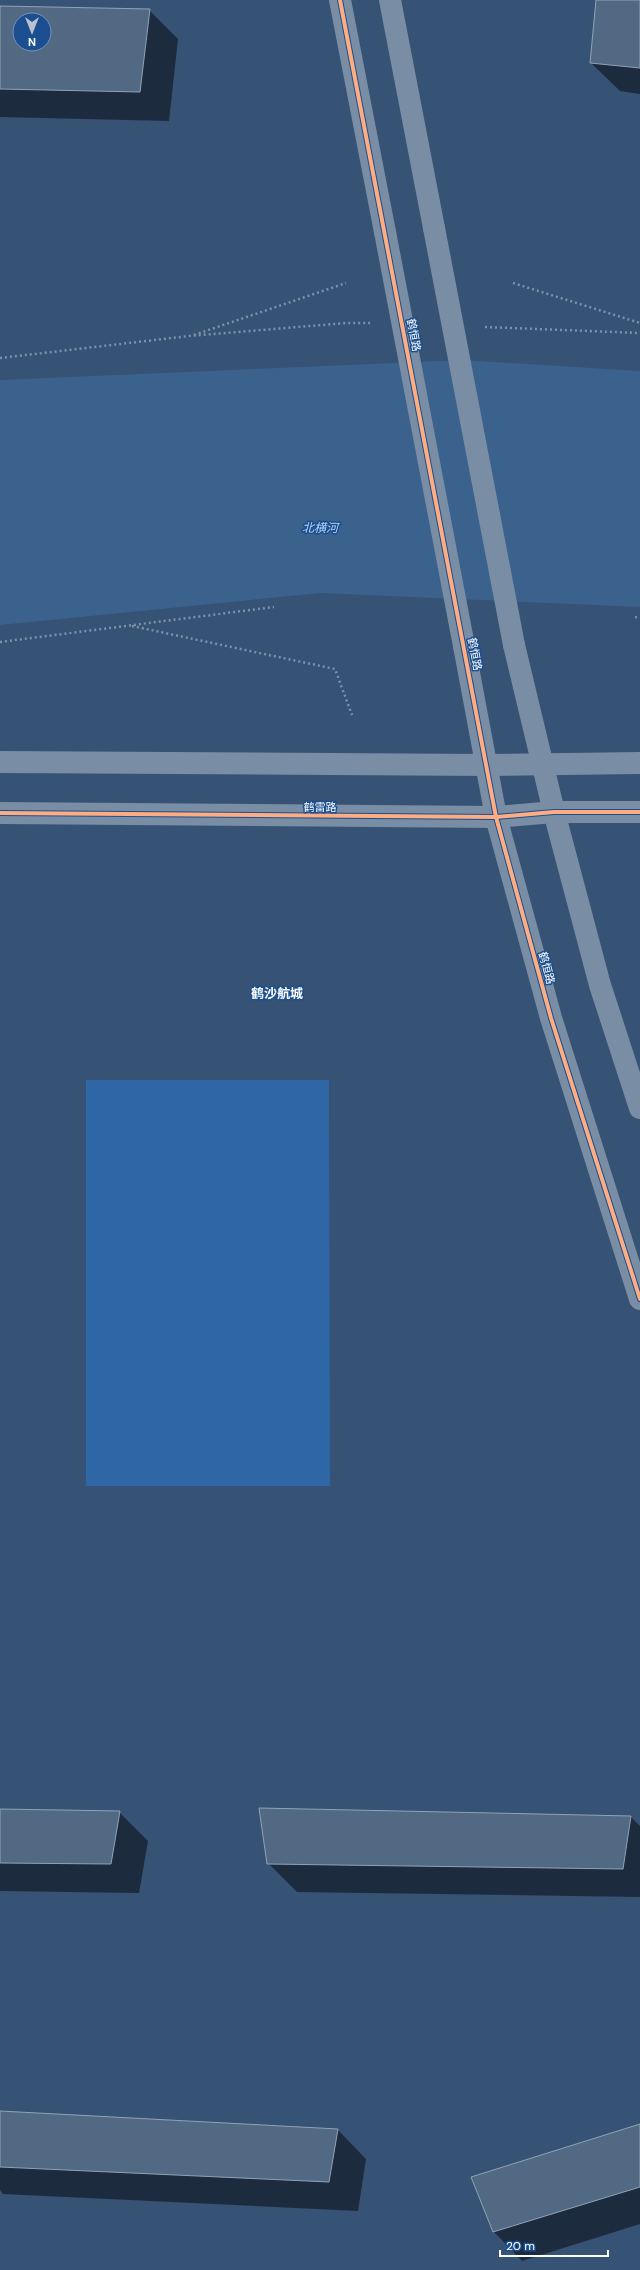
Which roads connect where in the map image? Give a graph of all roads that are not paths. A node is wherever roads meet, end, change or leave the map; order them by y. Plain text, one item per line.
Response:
1 (340, 0) edge
2 (390, 0) edge
3 (0, 762) edge
4 (542, 763) junction
5 (640, 763) edge
6 (486, 765) junction
7 (554, 812) junction
8 (640, 812) edge
9 (0, 813) edge
10 (496, 817) junction
11 (640, 1108) edge
12 (640, 1299) edge

1 - 6 street, 鹤恒路, bridge
2 - 4 street, bridge
3 - 6 street
4 - 5 street
4 - 6 street
4 - 7 street
6 - 10 street, 鹤恒路
7 - 8 street, 鹤雷路
7 - 10 street, 鹤雷路
7 - 11 street
9 - 10 street, 鹤雷路
10 - 12 street, 鹤恒路

